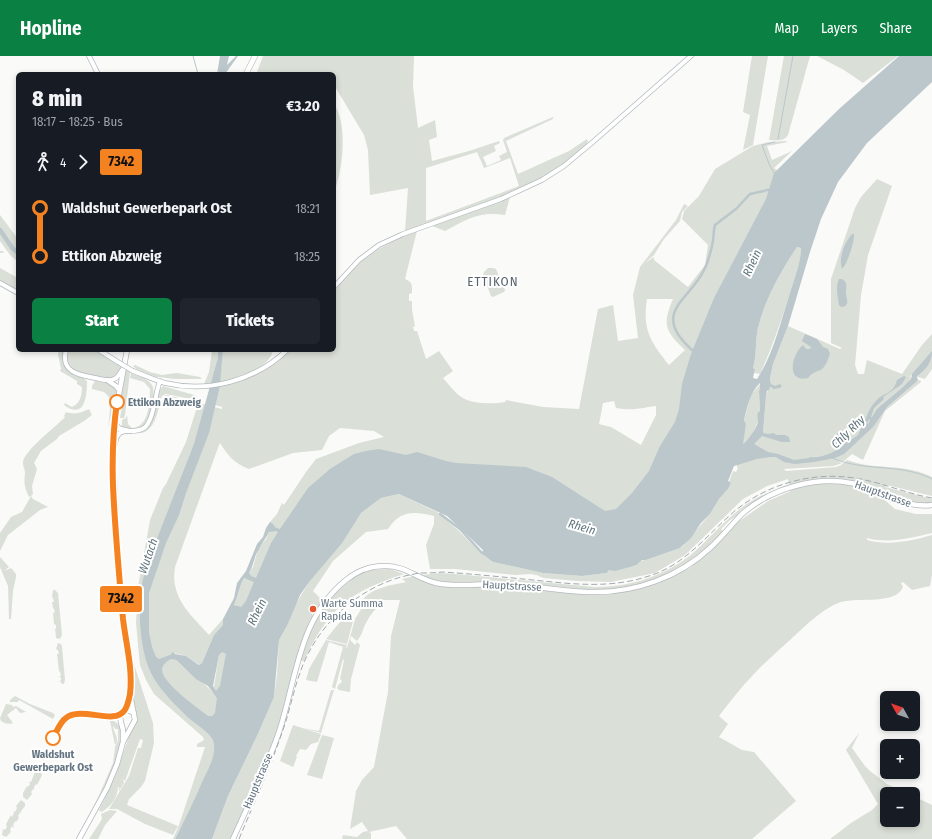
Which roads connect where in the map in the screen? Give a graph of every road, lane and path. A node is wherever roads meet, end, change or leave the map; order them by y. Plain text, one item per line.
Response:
1 (89, 56) edge
2 (256, 56) edge
3 (691, 56) edge
4 (97, 72) edge
5 (247, 72) edge
6 (0, 283) edge
7 (336, 285) edge
8 (16, 292) edge
9 (66, 352) edge
10 (102, 352) edge
11 (126, 352) edge
12 (285, 352) edge
13 (122, 370) junction
14 (149, 378) junction
15 (107, 380) junction
16 (160, 381) junction
17 (157, 389) junction
18 (119, 390) junction
19 (114, 420) junction
20 (129, 431) junction
21 (113, 454) junction
22 (932, 505) edge
23 (130, 695) junction
24 (124, 711) junction
25 (134, 713) junction
26 (122, 725) junction
27 (132, 727) junction
28 (123, 742) junction
29 (79, 839) edge
30 (233, 839) edge

1 - 4 main road
2 - 5 highway
3 - 7 main road
6 - 8 main road
9 - 15 main road
10 - 14 main road, bridge
11 - 13 main road
12 - 16 main road
13 - 15 main road
13 - 18 main road
14 - 16 main road
14 - 17 main road
15 - 18 main road
16 - 17 main road
17 - 20 main road
18 - 19 main road
19 - 20 main road
19 - 21 main road
20 - 21 main road
21 - 23 main road
22 - 30 main road, Hauptstrasse
23 - 24 main road
23 - 25 main road
24 - 25 main road
24 - 26 main road
25 - 27 main road
26 - 27 main road
26 - 28 main road
27 - 28 main road
28 - 29 main road

